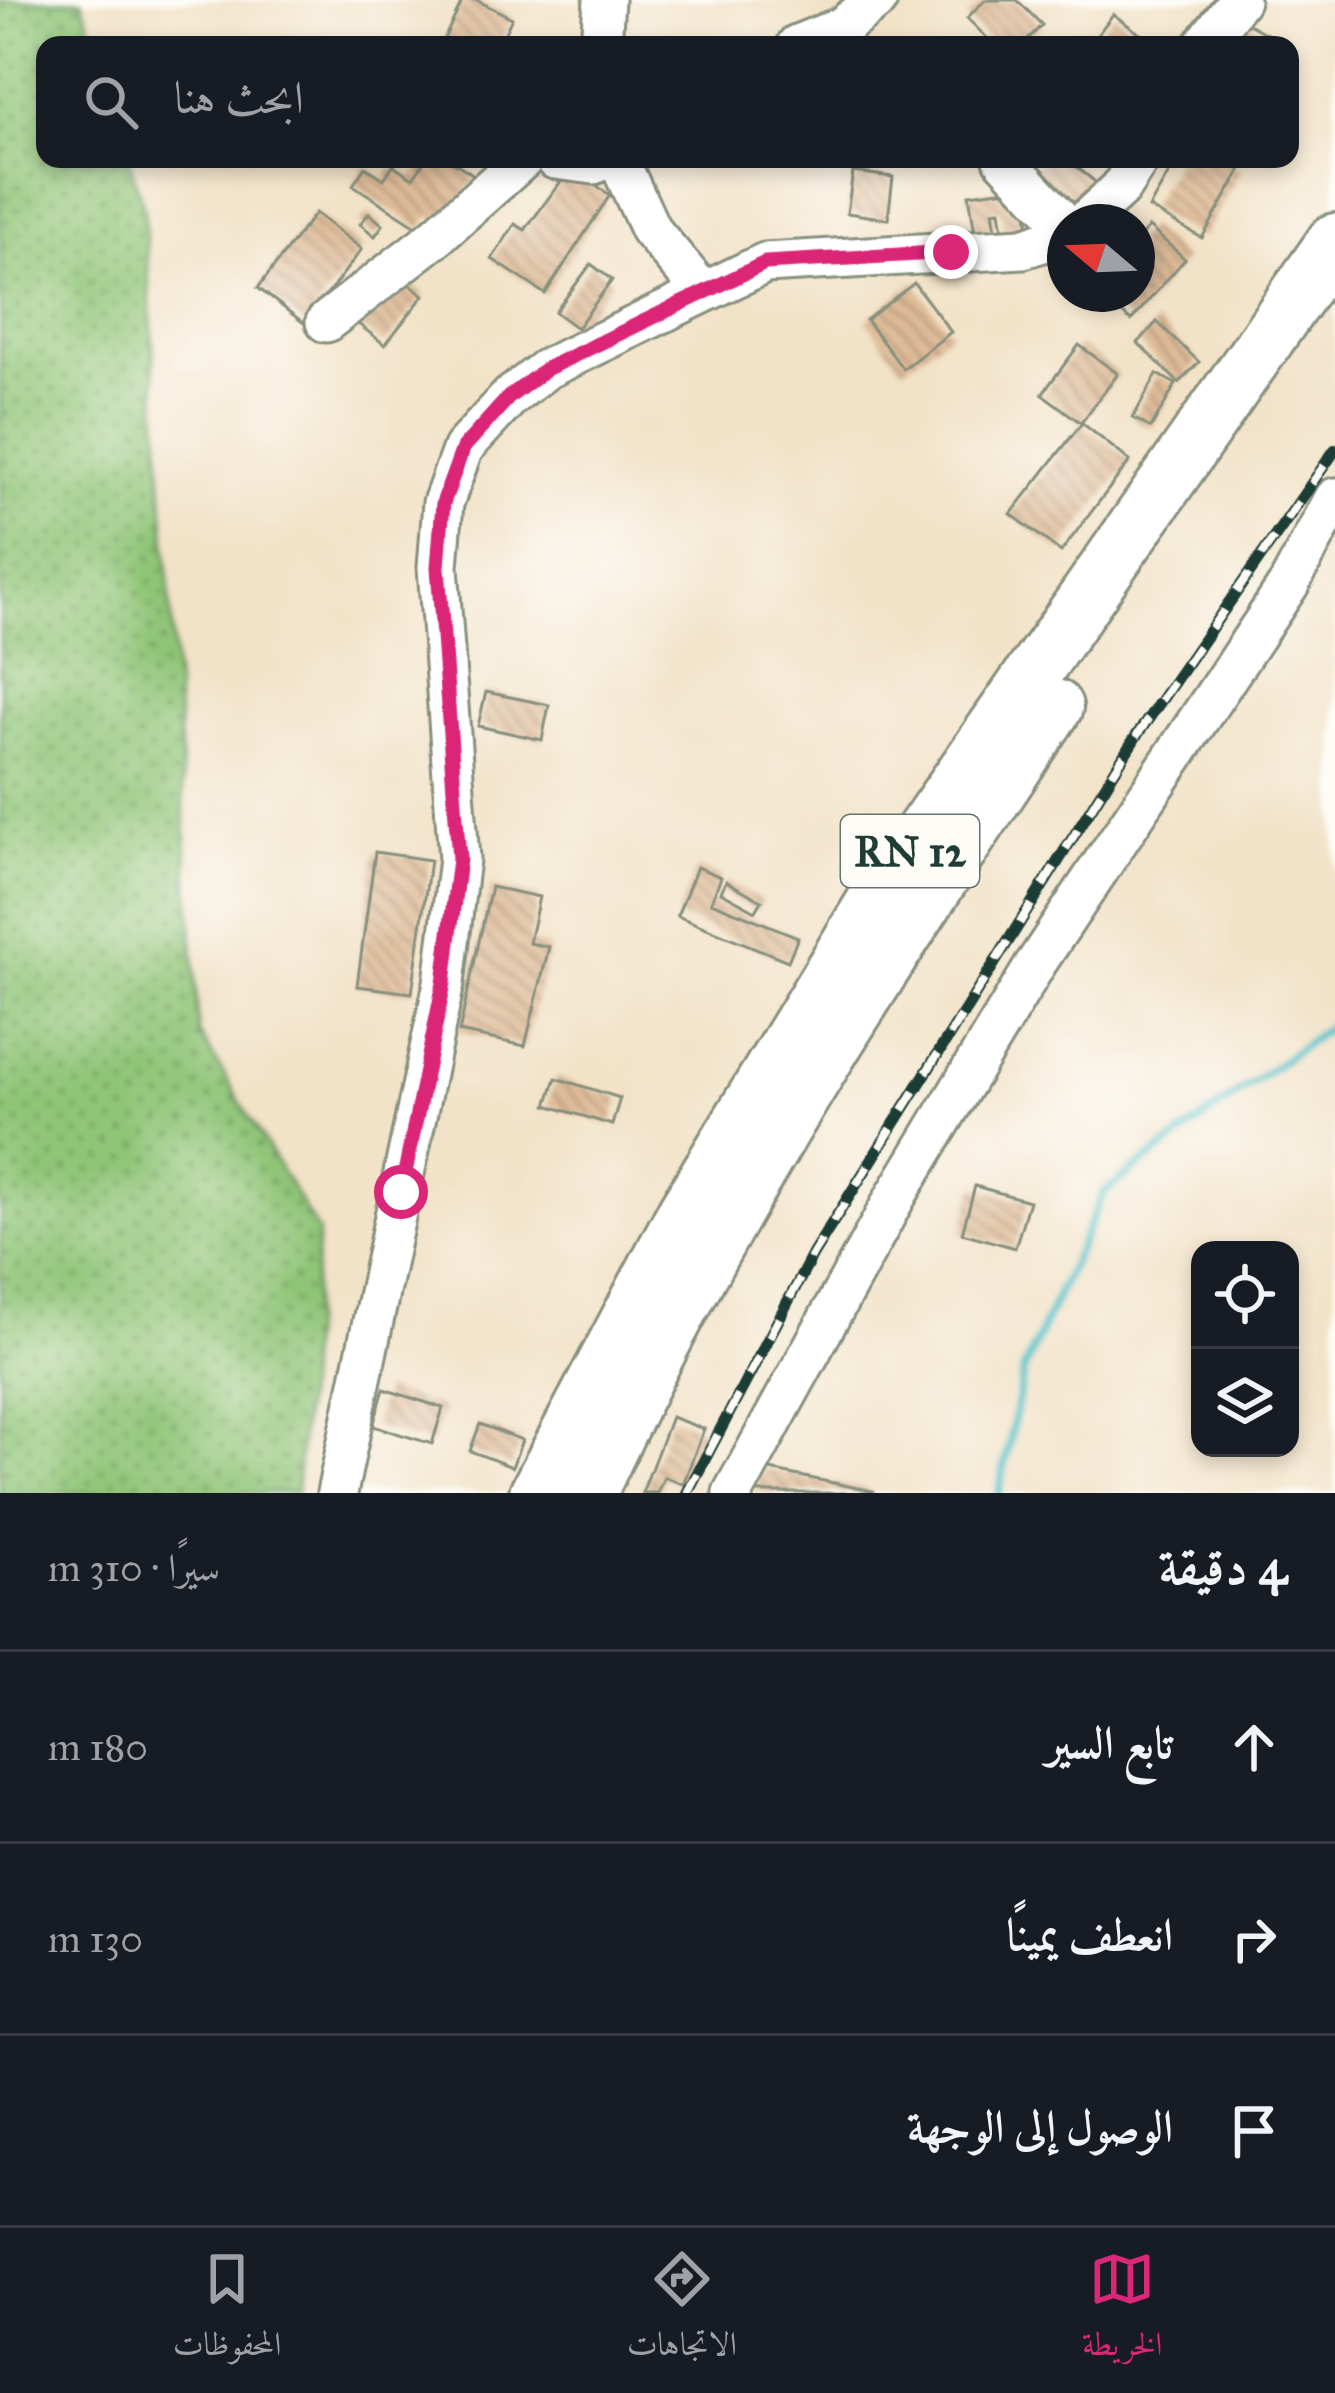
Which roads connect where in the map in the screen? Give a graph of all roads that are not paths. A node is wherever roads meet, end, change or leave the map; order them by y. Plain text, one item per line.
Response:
1 (604, 0) edge
2 (877, 0) edge
3 (1239, 0) edge
4 (602, 36) edge
5 (820, 36) edge
6 (1211, 36) edge
7 (513, 168) edge
8 (622, 168) edge
9 (1012, 168) edge
10 (1133, 168) edge
11 (1104, 204) edge
12 (1047, 205) edge
13 (1047, 241) edge
14 (1335, 241) edge
15 (702, 291) junction
16 (1335, 301) edge
17 (326, 322) dead end
18 (1335, 498) edge
19 (337, 1493) edge
20 (537, 1493) edge
21 (589, 1493) edge
22 (733, 1493) edge

1 - 4 street
2 - 5 street
3 - 6 street
7 - 17 street
8 - 15 street
9 - 12 street
10 - 11 street
13 - 15 street
14 - 20 highway, RN 12
15 - 19 street
16 - 21 highway, RN 12
18 - 22 street

